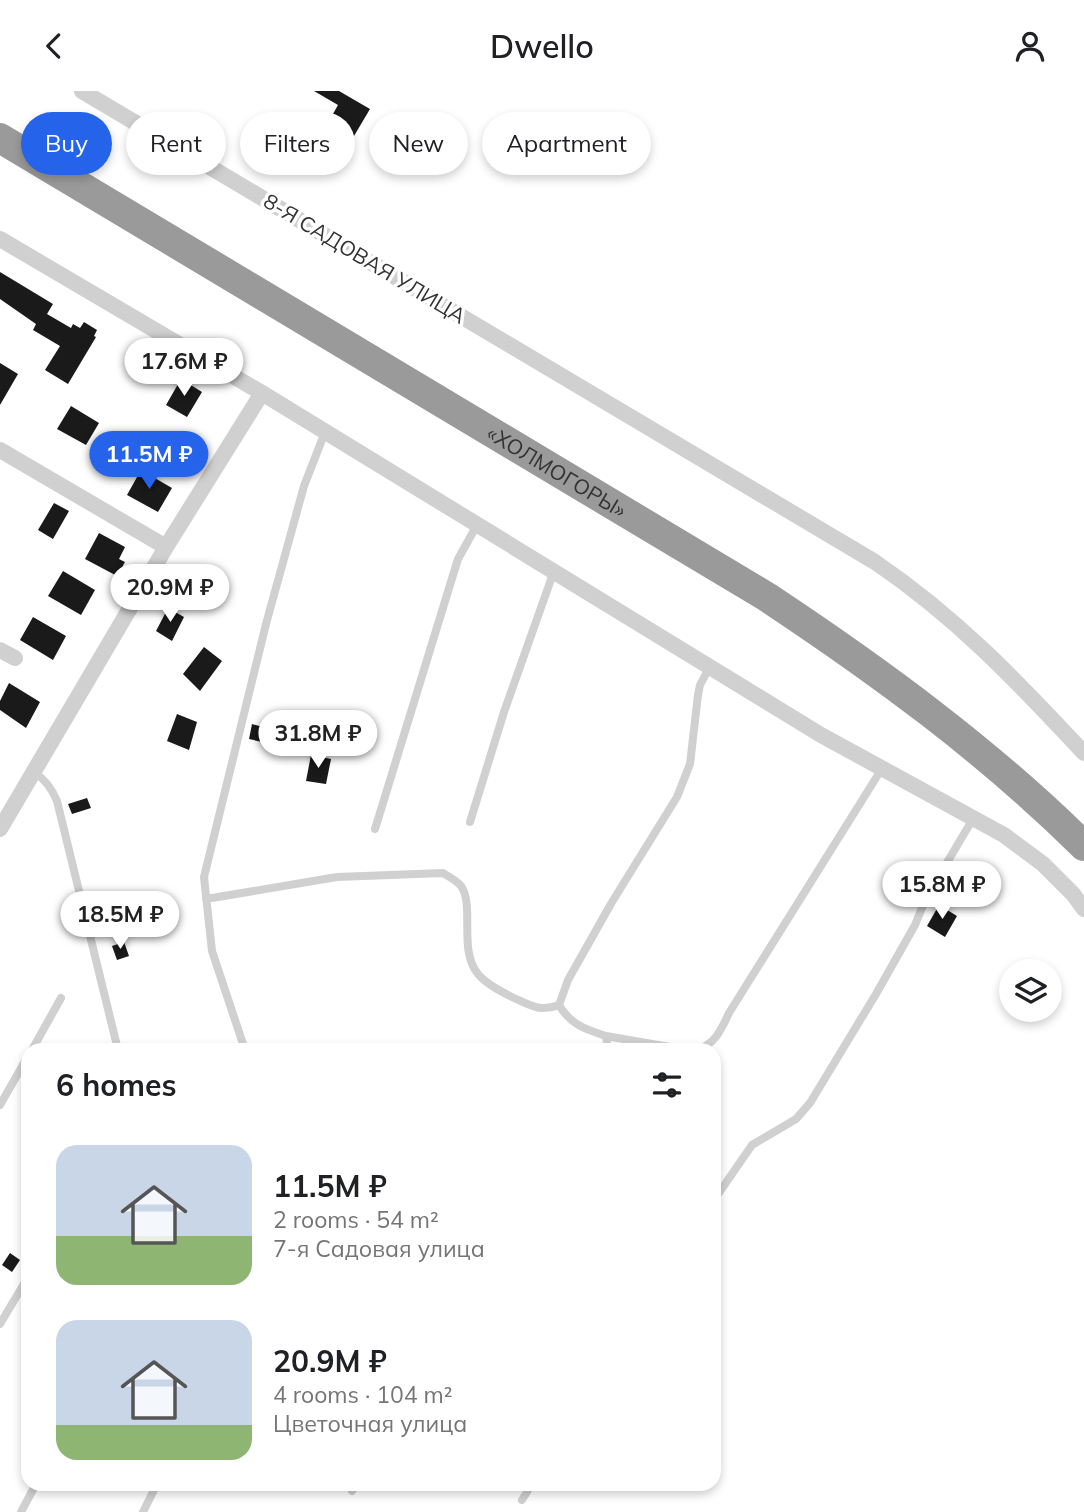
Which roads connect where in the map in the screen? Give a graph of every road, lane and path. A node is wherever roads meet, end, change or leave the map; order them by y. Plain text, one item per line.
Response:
1 (82, 91) edge
2 (0, 138) edge
3 (0, 239) edge
4 (262, 393) junction
5 (325, 432) junction
6 (0, 450) edge
7 (477, 525) junction
8 (166, 547) junction
9 (554, 571) junction
10 (0, 650) edge
11 (15, 658) dead end
12 (709, 668) junction
13 (1084, 753) edge
14 (881, 769) junction
15 (35, 773) junction
16 (974, 817) junction
17 (470, 822) dead end
18 (0, 828) edge
19 (374, 829) dead end
20 (1084, 846) edge
21 (206, 899) junction
22 (1084, 909) edge
23 (61, 998) dead end
24 (559, 1005) junction
25 (606, 1036) junction
26 (36, 1043) edge
27 (116, 1043) edge
28 (243, 1043) edge
29 (607, 1043) edge
30 (646, 1043) edge
31 (711, 1043) edge
32 (21, 1068) edge
33 (0, 1105) edge
34 (721, 1190) edge
35 (21, 1289) edge
36 (0, 1324) edge
37 (32, 1491) edge
38 (153, 1491) edge
39 (527, 1491) edge
40 (522, 1500) dead end
41 (21, 1512) edge
42 (142, 1512) edge

1 - 13 street, 8-Я САДОВАЯ УЛИЦА
2 - 20 highway, «ХОЛМОГОРЫ»
3 - 4 street
4 - 5 street
4 - 8 street
5 - 7 street
5 - 21 lane
6 - 8 street
7 - 9 street
7 - 19 lane
8 - 15 street
9 - 12 street
9 - 17 lane
10 - 11 street
12 - 14 street
12 - 24 lane
14 - 16 street
14 - 31 lane
15 - 18 street
15 - 27 lane
16 - 22 street
16 - 34 lane
21 - 24 lane
21 - 28 lane
23 - 26 lane
24 - 25 lane
25 - 29 lane
25 - 30 lane
32 - 33 lane
35 - 36 lane
37 - 41 lane
38 - 42 lane
39 - 40 lane

